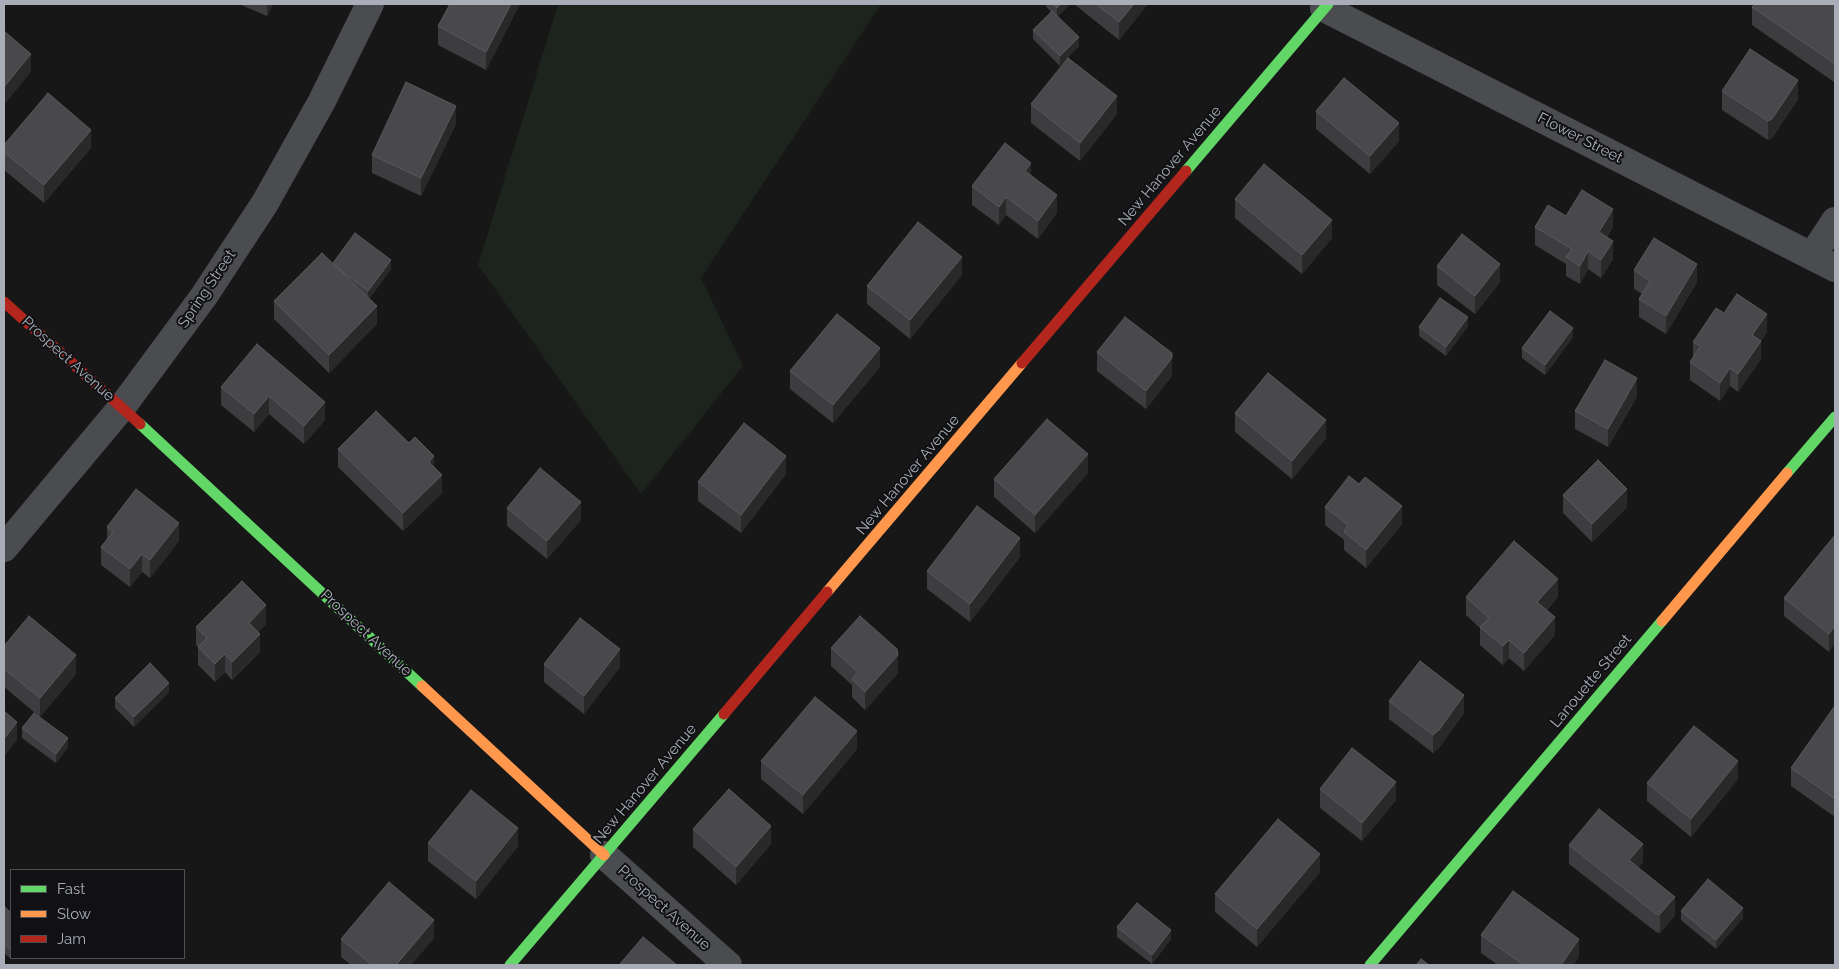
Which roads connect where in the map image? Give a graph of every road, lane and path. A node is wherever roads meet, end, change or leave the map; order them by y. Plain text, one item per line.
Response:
1 (370, 4) edge
2 (1326, 6) edge
3 (1835, 222) edge
4 (1824, 262) edge
5 (4, 302) edge
6 (122, 407) junction
7 (1835, 417) edge
8 (4, 548) edge
9 (604, 855) junction
10 (510, 965) edge
11 (728, 965) edge
12 (1370, 965) edge

1 - 6 street, Spring Street
2 - 4 street, Flower Street
2 - 9 street, New Hanover Avenue
3 - 4 street
5 - 6 street, Prospect Avenue
6 - 8 street, Spring Street
6 - 9 street, Prospect Avenue
7 - 12 street, Lanouette Street
9 - 10 street, New Hanover Avenue
9 - 11 street, Prospect Avenue

